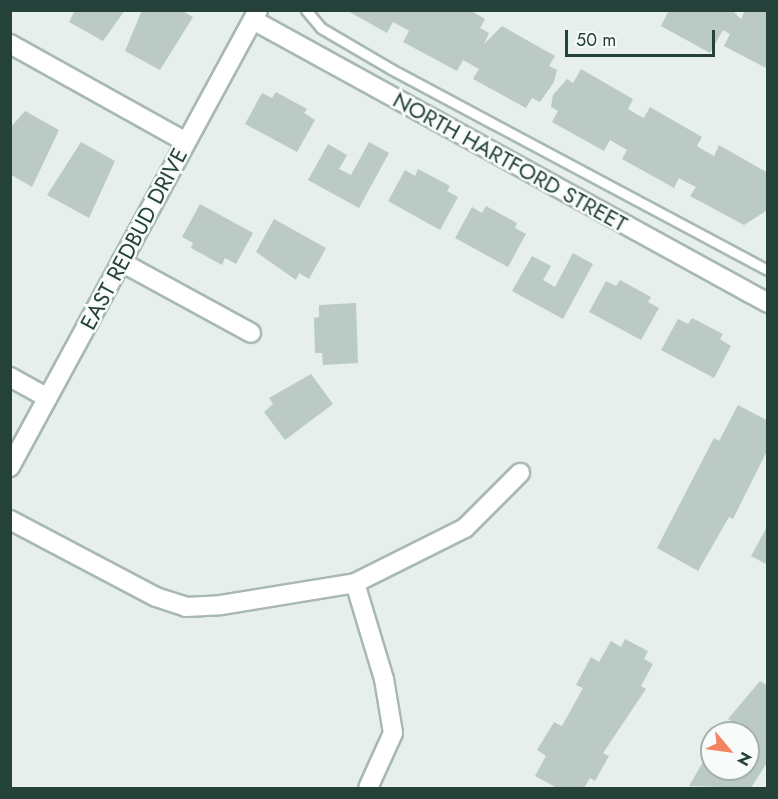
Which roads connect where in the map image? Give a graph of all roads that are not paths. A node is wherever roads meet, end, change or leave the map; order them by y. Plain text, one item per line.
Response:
1 (306, 10) edge
2 (256, 15) edge
3 (10, 44) edge
4 (186, 142) junction
5 (121, 262) junction
6 (768, 270) edge
7 (768, 303) edge
8 (251, 333) dead end
9 (10, 377) edge
10 (48, 398) junction
11 (10, 467) edge
12 (520, 473) dead end
13 (10, 520) edge
14 (355, 584) junction
15 (368, 789) edge

1 - 6 lane
2 - 4 street, EAST REDBUD DRIVE
2 - 7 street, NORTH HARTFORD STREET
3 - 4 street
4 - 5 street, EAST REDBUD DRIVE
5 - 8 street
5 - 10 street, EAST REDBUD DRIVE
9 - 10 street
10 - 11 street, EAST REDBUD DRIVE
12 - 14 street
13 - 14 street
14 - 15 street

